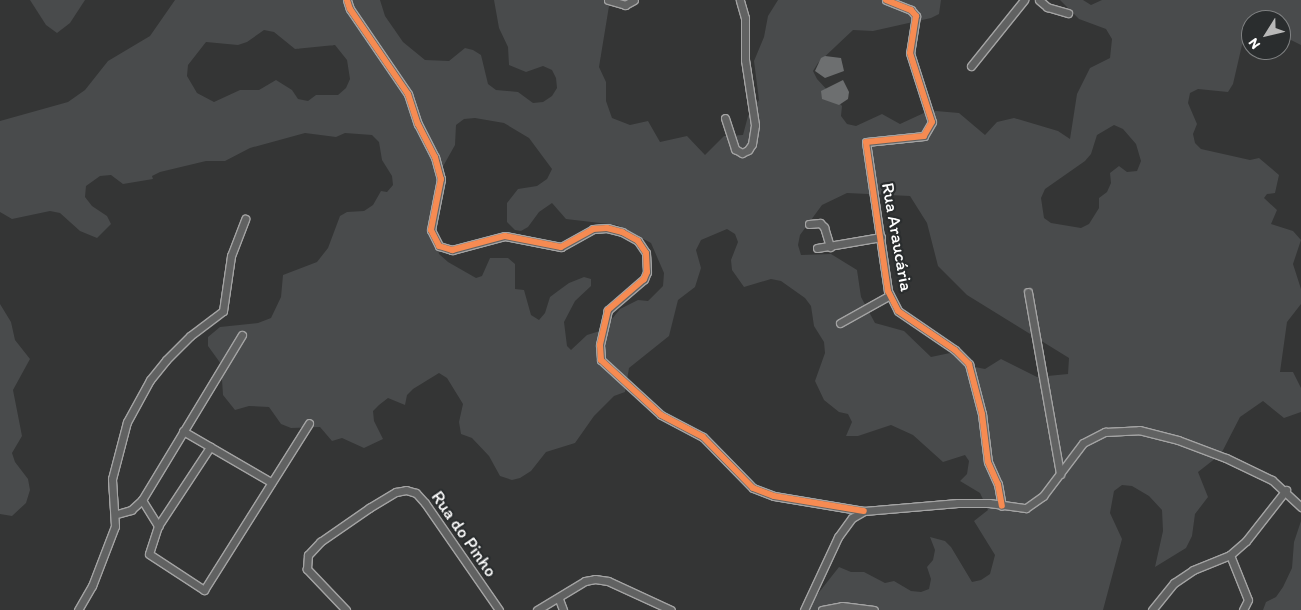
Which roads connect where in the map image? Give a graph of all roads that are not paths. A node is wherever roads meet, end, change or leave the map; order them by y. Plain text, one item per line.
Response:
1 (347, 0) edge
2 (608, 0) edge
3 (634, 0) edge
4 (740, 0) edge
5 (886, 0) edge
6 (1024, 0) edge
7 (1039, 0) edge
8 (1068, 13) dead end
9 (970, 66) dead end
10 (725, 118) dead end
11 (245, 219) dead end
12 (809, 224) dead end
13 (881, 237) junction
14 (830, 247) junction
15 (817, 248) dead end
16 (1028, 292) dead end
17 (890, 295) junction
18 (840, 323) dead end
19 (242, 335) dead end
20 (309, 423) dead end
21 (183, 432) junction
22 (210, 447) junction
23 (1060, 474) junction
24 (271, 482) junction
25 (1286, 490) junction
26 (142, 500) junction
27 (1002, 506) junction
28 (1301, 507) edge
29 (864, 511) junction
30 (117, 514) junction
31 (158, 526) junction
32 (1230, 555) junction
33 (559, 600) junction
34 (78, 610) edge
35 (346, 610) edge
36 (499, 610) edge
37 (537, 610) edge
38 (563, 610) edge
39 (671, 610) edge
40 (804, 610) edge
41 (822, 610) edge
42 (874, 610) edge
43 (1152, 610) edge
44 (1243, 610) edge

1 - 29 street
2 - 3 street
4 - 10 street
5 - 13 street, Rua Araucária
6 - 9 street
7 - 8 street
11 - 30 street
12 - 14 street
13 - 14 street
13 - 17 street, Rua Araucária
14 - 15 street
16 - 23 street
17 - 18 street
17 - 27 street, Rua Araucária
19 - 21 street
20 - 24 street
21 - 22 street
21 - 26 street
22 - 24 street
22 - 31 street
23 - 25 street
23 - 27 street
24 - 31 street
25 - 28 street
25 - 32 street
26 - 30 street
26 - 31 street
27 - 29 street
29 - 40 street
30 - 34 street
32 - 43 street
32 - 44 street
33 - 37 street
33 - 38 street
33 - 39 street
35 - 36 street, Rua do Pinho
41 - 42 street

